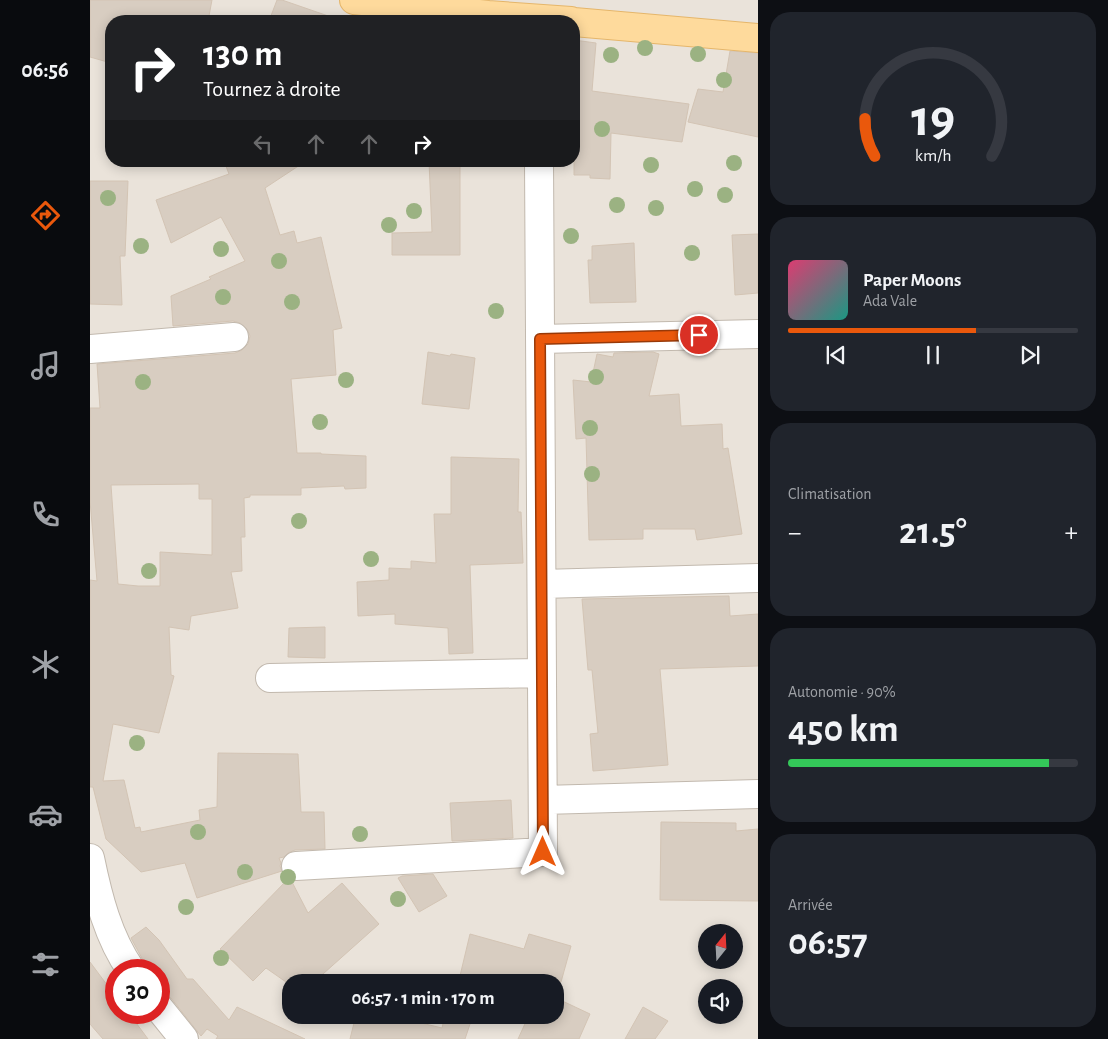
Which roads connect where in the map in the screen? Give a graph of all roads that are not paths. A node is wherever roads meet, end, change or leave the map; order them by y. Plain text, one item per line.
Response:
1 (354, 0) edge
2 (496, 15) edge
3 (580, 22) edge
4 (758, 38) edge
5 (539, 167) edge
6 (758, 334) edge
7 (234, 337) dead end
8 (540, 339) junction
9 (90, 349) edge
10 (758, 578) edge
11 (542, 584) junction
12 (542, 673) junction
13 (270, 678) dead end
14 (758, 794) edge
15 (543, 800) junction
16 (90, 858) edge
17 (296, 866) dead end
18 (123, 959) edge
19 (170, 1022) edge
20 (184, 1039) edge

1 - 2 main road
3 - 4 main road
5 - 8 street
6 - 8 street
7 - 9 street
8 - 11 street
10 - 11 street
11 - 12 street
12 - 13 street
12 - 15 street
14 - 15 street
15 - 17 street
16 - 18 street
19 - 20 street

